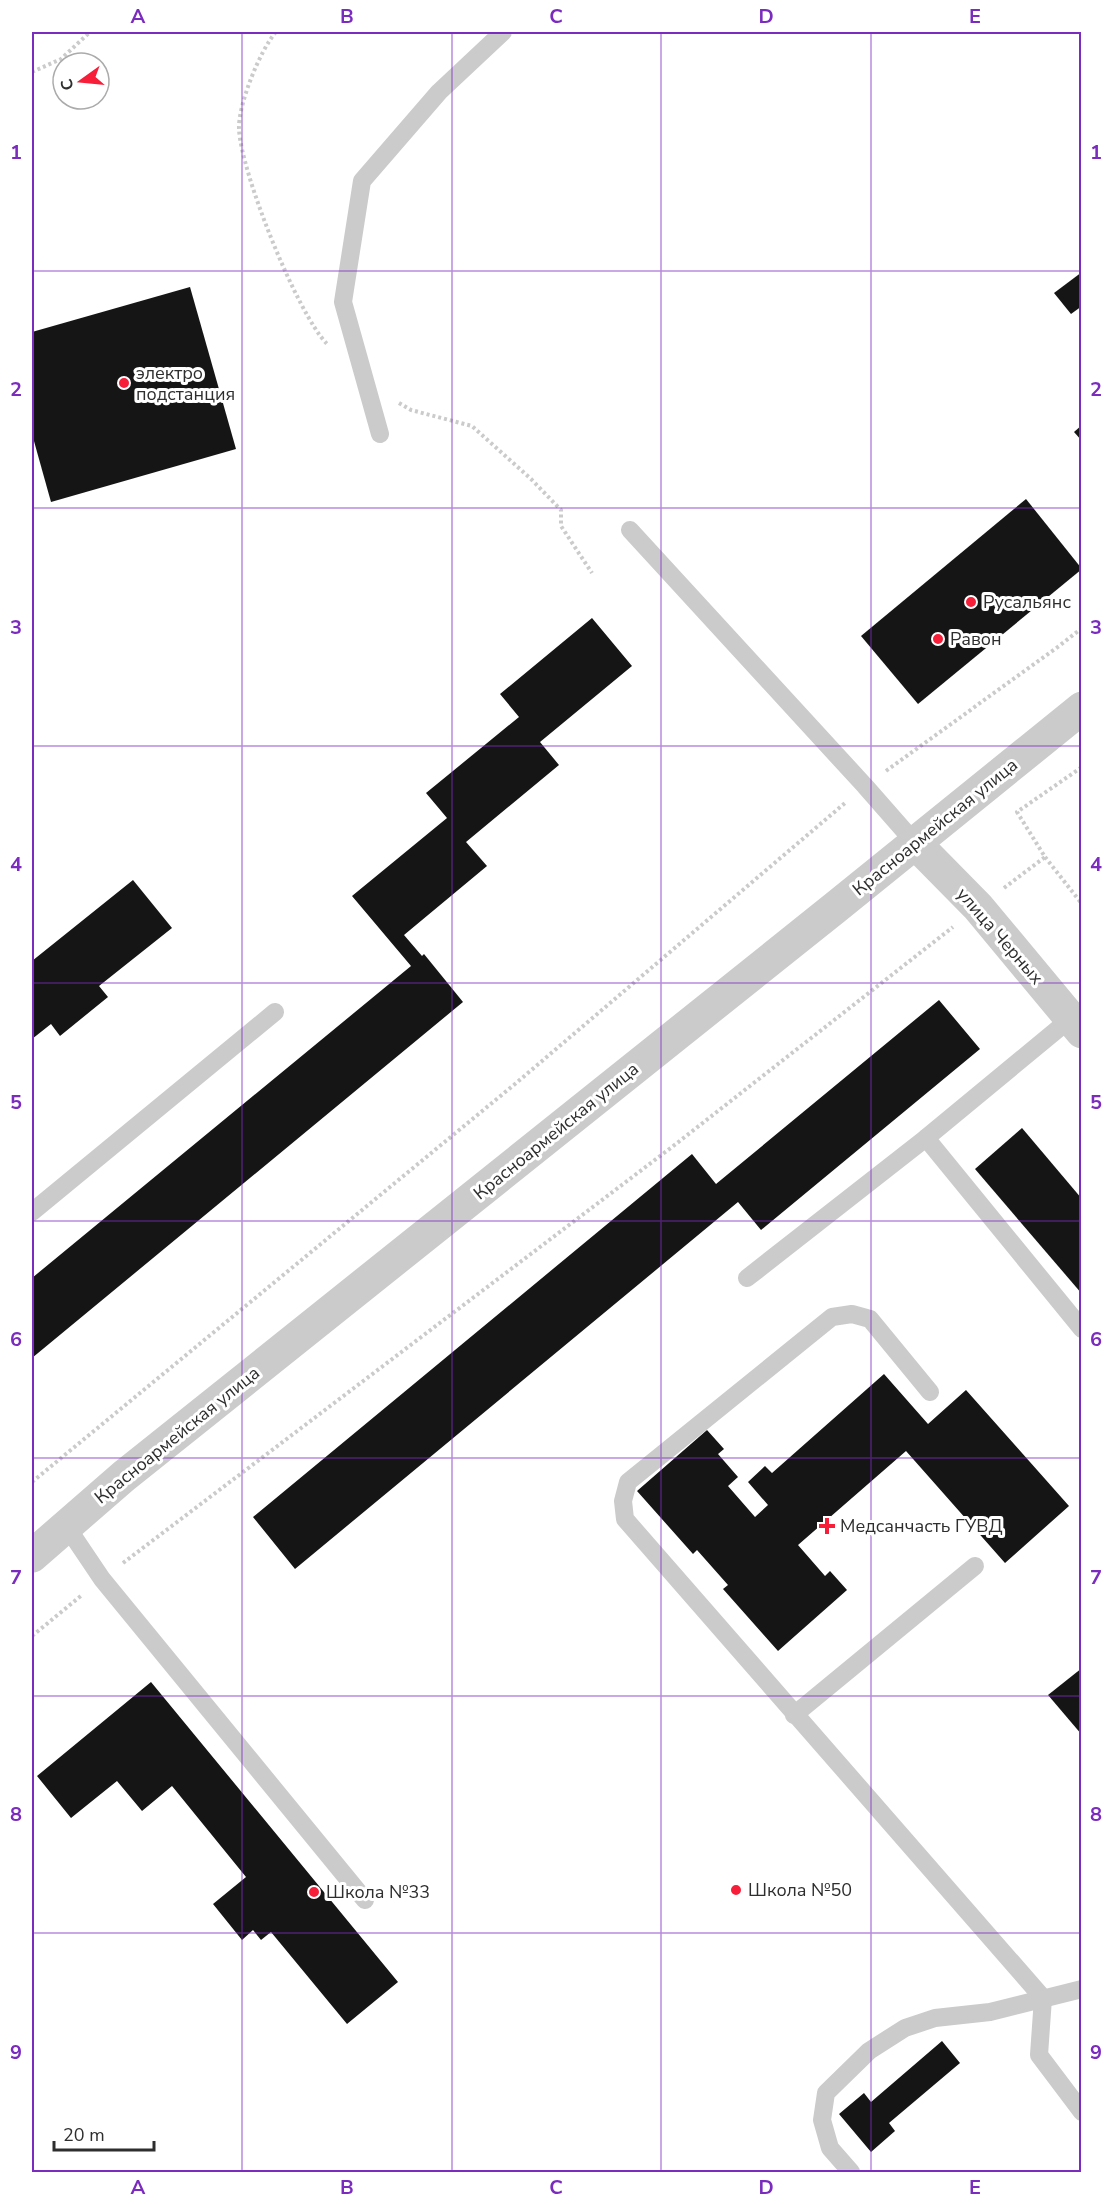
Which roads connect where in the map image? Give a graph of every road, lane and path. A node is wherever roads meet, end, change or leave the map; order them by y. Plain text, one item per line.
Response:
1 (90, 32) edge
2 (503, 32) edge
3 (32, 72) edge
4 (380, 434) dead end
5 (630, 530) dead end
6 (1082, 628) edge
7 (1082, 708) edge
8 (1082, 767) edge
9 (865, 786) junction
10 (915, 843) junction
11 (1045, 857) junction
12 (1082, 904) edge
13 (978, 907) junction
14 (275, 1012) dead end
15 (1076, 1026) edge
16 (926, 1138) junction
17 (32, 1212) edge
18 (747, 1278) dead end
19 (1082, 1329) edge
20 (930, 1392) dead end
21 (32, 1482) edge
22 (67, 1527) junction
23 (32, 1556) edge
24 (975, 1566) dead end
25 (102, 1578) junction
26 (32, 1636) edge
27 (795, 1715) junction
28 (365, 1900) dead end
29 (1082, 1989) edge
30 (1043, 1998) junction
31 (1082, 2112) edge
32 (851, 2172) edge

1 - 3 path
2 - 4 lane
5 - 9 lane
6 - 9 path
7 - 10 street, Красноармейская улица
8 - 11 path
9 - 10 lane
9 - 21 path
10 - 13 street, улица Черных
10 - 22 street, Красноармейская улица
11 - 12 path
11 - 13 path
13 - 15 street, улица Черных
13 - 25 path
14 - 17 lane
15 - 16 lane
16 - 18 lane
16 - 19 lane
20 - 27 lane
22 - 23 street, Красноармейская улица
22 - 25 lane
24 - 27 lane
25 - 26 path
25 - 28 lane
27 - 30 lane
29 - 30 lane
30 - 31 lane
30 - 32 lane

